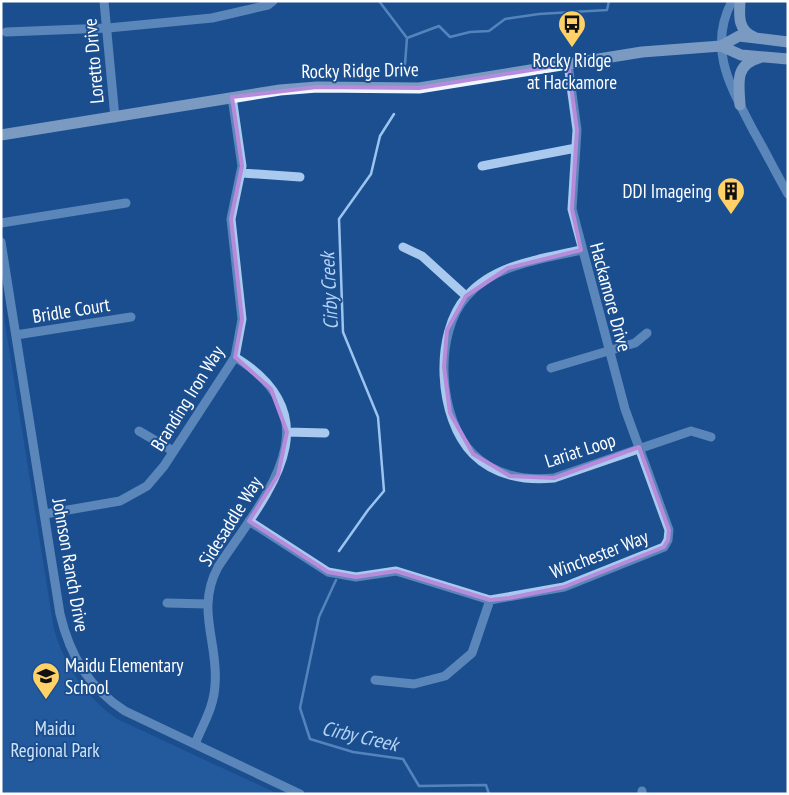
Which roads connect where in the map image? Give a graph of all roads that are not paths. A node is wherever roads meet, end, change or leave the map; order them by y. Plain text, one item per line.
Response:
1 (104, 1) edge
2 (273, 1) edge
3 (732, 1) edge
4 (740, 1) edge
5 (108, 28) junction
6 (6, 32) dead end
7 (758, 38) junction
8 (788, 42) edge
9 (721, 46) junction
10 (764, 56) junction
11 (788, 59) edge
12 (568, 64) junction
13 (232, 97) junction
14 (740, 105) junction
15 (115, 118) junction
16 (1, 135) edge
17 (576, 148) junction
18 (482, 166) dead end
19 (242, 173) junction
20 (300, 177) dead end
21 (788, 194) edge
22 (126, 203) dead end
23 (1, 223) edge
24 (1, 242) edge
25 (403, 247) dead end
26 (581, 250) junction
27 (466, 296) junction
28 (131, 317) dead end
29 (647, 333) dead end
30 (16, 335) junction
31 (609, 351) junction
32 (235, 357) junction
33 (551, 368) dead end
34 (139, 431) dead end
35 (287, 432) junction
36 (325, 433) dead end
37 (711, 437) dead end
38 (639, 447) junction
39 (174, 451) junction
40 (45, 514) junction
41 (249, 521) junction
42 (669, 530) joint
43 (490, 600) junction
44 (167, 603) dead end
45 (207, 604) junction
46 (376, 680) dead end
47 (195, 744) junction
48 (300, 794) edge

1 - 5 street, Loretto Drive
2 - 5 street
3 - 9 street
4 - 7 main road
5 - 6 street
5 - 15 street, Loretto Drive
7 - 8 main road, Rocky Ridge Drive
7 - 9 main road, Rocky Ridge Drive
9 - 10 main road, Rocky Ridge Drive
9 - 12 main road, Rocky Ridge Drive
9 - 14 street
10 - 11 main road, Rocky Ridge Drive
10 - 14 main road
12 - 13 main road, Rocky Ridge Drive
12 - 17 street, Hackamore Drive
13 - 15 main road, Rocky Ridge Drive
13 - 19 street, Branding Iron Way
14 - 21 street
15 - 16 main road, Rocky Ridge Drive
17 - 18 street
17 - 26 street, Hackamore Drive
19 - 20 street
19 - 32 street, Branding Iron Way
22 - 23 street
24 - 30 street, Johnson Ranch Drive
25 - 27 street
26 - 27 street, Lariat Loop
26 - 31 street, Hackamore Drive
27 - 38 street, Lariat Loop
28 - 30 street, Bridle Court
29 - 31 street
30 - 40 street, Johnson Ranch Drive
31 - 33 street
31 - 38 street, Hackamore Drive
32 - 35 street
32 - 39 street, Branding Iron Way
34 - 39 street
35 - 36 street
35 - 41 street, Sidesaddle Way
37 - 38 street, Lariat Loop
38 - 42 street, Hackamore Drive
39 - 40 street, Branding Iron Way
40 - 47 street, Johnson Ranch Drive
41 - 43 street, Winchester Way
41 - 45 street, Sidesaddle Way
42 - 43 street, Winchester Way
43 - 46 street
44 - 45 street
45 - 47 street, Sidesaddle Way
47 - 48 street, Johnson Ranch Drive

